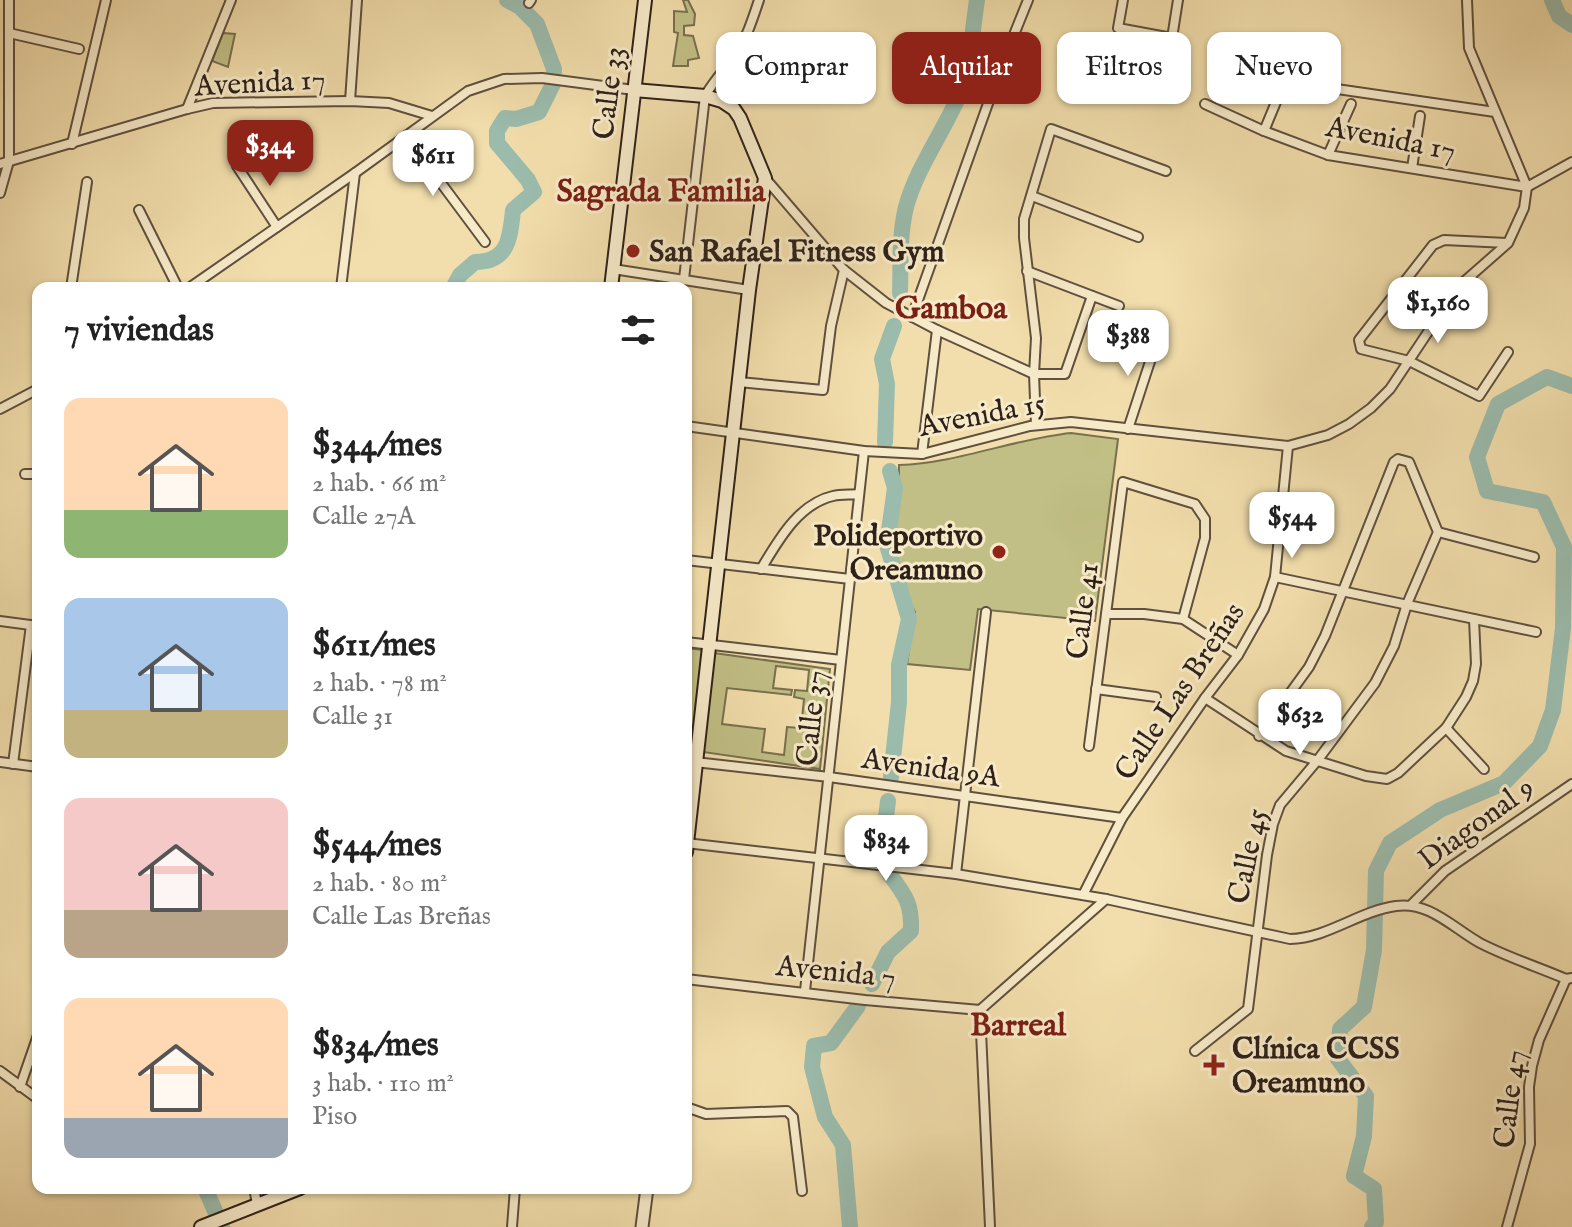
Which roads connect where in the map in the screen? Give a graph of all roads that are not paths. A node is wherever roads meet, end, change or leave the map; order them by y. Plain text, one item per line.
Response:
1 (9, 0) edge
2 (106, 0) edge
3 (231, 0) edge
4 (357, 0) edge
5 (645, 0) edge
6 (759, 0) edge
7 (1028, 0) edge
8 (1123, 0) edge
9 (1178, 0) edge
10 (1467, 0) edge
11 (5, 21) edge
12 (9, 33) junction
13 (79, 49) dead end
14 (634, 90) junction
15 (1341, 90) edge
16 (4, 92) edge
17 (705, 96) junction
18 (350, 101) junction
19 (1205, 104) dead end
20 (1275, 104) edge
21 (1351, 104) dead end
22 (187, 109) junction
23 (1495, 112) junction
24 (432, 116) junction
25 (1420, 116) dead end
26 (1264, 131) junction
27 (406, 136) junction
28 (72, 144) junction
29 (1328, 155) junction
30 (1572, 162) edge
31 (4, 163) edge
32 (237, 166) dead end
33 (1412, 168) junction
34 (1166, 171) dead end
35 (355, 173) junction
36 (765, 178) junction
37 (87, 182) dead end
38 (1527, 187) junction
39 (0, 193) edge
40 (1032, 196) junction
41 (139, 210) dead end
42 (277, 227) junction
43 (1138, 237) dead end
44 (485, 242) dead end
45 (1508, 243) junction
46 (613, 269) junction
47 (844, 270) junction
48 (1027, 271) junction
49 (684, 279) junction
50 (72, 282) edge
51 (175, 282) edge
52 (198, 282) edge
53 (342, 282) edge
54 (612, 282) edge
55 (749, 290) junction
56 (1092, 296) junction
57 (1119, 306) dead end
58 (912, 317) junction
59 (937, 330) junction
60 (1158, 337) dead end
61 (1508, 352) dead end
62 (1409, 361) junction
63 (1034, 374) junction
64 (739, 382) junction
65 (32, 392) edge
66 (0, 394) edge
67 (2, 408) edge
68 (1036, 425) junction
69 (692, 427) edge
70 (1128, 429) junction
71 (733, 431) junction
72 (1288, 446) junction
73 (864, 451) junction
74 (922, 454) junction
75 (25, 474) dead end
76 (32, 474) edge
77 (859, 494) junction
78 (1438, 532) junction
79 (1534, 557) dead end
80 (692, 561) edge
81 (717, 564) junction
82 (761, 569) junction
83 (1275, 577) junction
84 (850, 579) junction
85 (1342, 590) junction
86 (1407, 604) junction
87 (986, 612) dead end
88 (1106, 614) junction
89 (1183, 619) junction
90 (1474, 619) junction
91 (0, 621) edge
92 (32, 626) edge
93 (1536, 632) dead end
94 (692, 643) edge
95 (32, 645) edge
96 (709, 645) junction
97 (1238, 655) junction
98 (841, 660) junction
99 (1096, 689) junction
100 (1156, 697) dead end
101 (1205, 698) junction
102 (1446, 728) junction
103 (1259, 736) junction
104 (1089, 746) dead end
105 (692, 755) edge
106 (692, 761) edge
107 (1317, 761) junction
108 (0, 762) edge
109 (13, 764) junction
110 (32, 766) edge
111 (1484, 769) dead end
112 (829, 777) junction
113 (1572, 784) edge
114 (964, 796) junction
115 (1122, 818) junction
116 (692, 845) edge
117 (820, 859) junction
118 (956, 874) junction
119 (1083, 895) junction
120 (1106, 899) junction
121 (1411, 905) junction
122 (1256, 933) junction
123 (692, 980) edge
124 (1570, 980) edge
125 (805, 991) junction
126 (980, 1010) junction
127 (1195, 1051) dead end
128 (32, 1052) edge
129 (0, 1071) edge
130 (20, 1087) junction
131 (32, 1095) edge
132 (692, 1109) edge
133 (802, 1191) dead end
134 (255, 1194) edge
135 (284, 1194) edge
136 (515, 1194) edge
137 (646, 1194) edge
138 (257, 1204) junction
139 (204, 1226) edge
140 (512, 1227) edge
141 (642, 1227) edge
142 (990, 1227) edge
143 (1507, 1227) edge

1 - 11 street
2 - 28 street
3 - 22 street
4 - 18 street
5 - 14 main road, Calle 33
6 - 17 street
7 - 58 street
8 - 9 street
10 - 23 street
11 - 12 street
12 - 13 street
12 - 16 street
14 - 17 main road
14 - 24 street
14 - 46 main road, Calle 33
15 - 23 street
16 - 31 street
17 - 36 main road
17 - 49 street
18 - 22 street, Avenida 17
18 - 24 street, Avenida 17
19 - 26 street, Avenida 17
20 - 26 street
21 - 29 street
22 - 28 street, Avenida 17
23 - 38 street
24 - 27 street
25 - 33 street
26 - 29 street, Avenida 17
27 - 35 street
27 - 44 street
28 - 31 street, Avenida 17
29 - 33 street, Avenida 17
30 - 38 street
31 - 39 street
32 - 42 street
33 - 38 street, Avenida 17
34 - 40 street
35 - 42 street
35 - 53 street
36 - 47 street
36 - 55 main road
37 - 50 street
38 - 45 street
40 - 43 street
40 - 48 street
41 - 51 street
42 - 52 street
45 - 62 street
45 - 62 street
46 - 49 street
46 - 54 main road, Calle 33
47 - 58 street
47 - 64 street
48 - 56 street
48 - 63 street
49 - 55 street
55 - 64 main road
56 - 57 street
56 - 63 street
58 - 59 street
59 - 63 street
59 - 74 street
60 - 70 street
61 - 62 street
62 - 72 street
63 - 68 street
64 - 71 main road
65 - 67 street
66 - 67 street
68 - 70 street, Avenida 15
68 - 74 street, Avenida 15
69 - 71 street, Avenida 15
70 - 72 street, Avenida 15
71 - 73 street, Avenida 15
71 - 81 main road
72 - 83 street, Calle Las Breñas
73 - 74 street, Avenida 15
73 - 77 street, Calle 37
75 - 76 street
77 - 82 street
77 - 84 street, Calle 37
78 - 79 street
78 - 85 street
78 - 86 street, Calle 45
80 - 81 street
81 - 82 street
81 - 96 main road
82 - 84 street
83 - 85 street
83 - 97 street, Calle Las Breñas
84 - 98 street, Calle 37
85 - 86 street
85 - 103 street
86 - 90 street
86 - 107 street, Calle 45
87 - 114 street
88 - 89 street
88 - 89 street, Calle 41
88 - 99 street, Calle 41
89 - 97 street
90 - 93 street
90 - 102 street
91 - 92 street
94 - 96 street
95 - 109 street
96 - 98 street
96 - 105 main road
97 - 101 street, Calle Las Breñas
98 - 112 street, Calle 37
99 - 100 street
99 - 104 street, Calle 41
101 - 103 street
101 - 115 street, Calle Las Breñas
102 - 107 street
102 - 111 street
103 - 107 street
106 - 112 street, Avenida 9A
107 - 122 street, Calle 45
108 - 109 street
109 - 110 street
112 - 114 street, Avenida 9A
112 - 117 street, Calle 37
113 - 121 street, Diagonal 9
114 - 115 street, Avenida 9A
114 - 118 street
115 - 119 street, Calle Las Breñas
116 - 117 street
117 - 118 street
117 - 125 street, Calle 37
118 - 119 street
119 - 120 street
120 - 122 street
120 - 126 street
121 - 122 street
121 - 124 street
122 - 127 street, Calle 45
123 - 125 street, Avenida 7
124 - 143 street, Calle 47
125 - 126 street, Avenida 7
126 - 142 street
128 - 130 street
129 - 130 street
130 - 131 street
132 - 133 street
134 - 138 street
135 - 138 main road
136 - 140 street
137 - 141 street
138 - 139 main road

